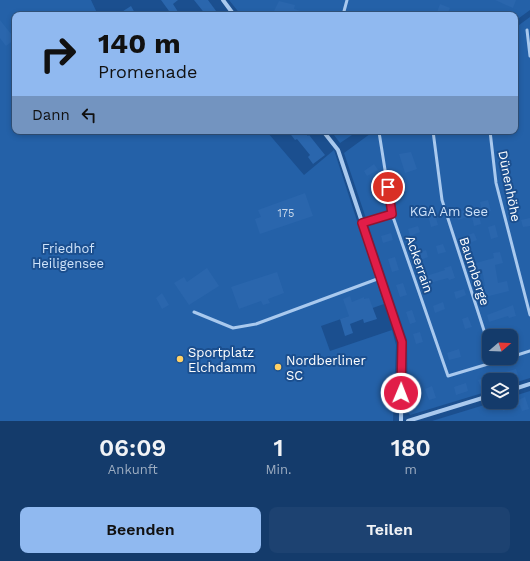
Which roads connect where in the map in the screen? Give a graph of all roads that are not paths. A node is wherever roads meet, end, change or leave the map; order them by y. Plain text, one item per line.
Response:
1 (223, 0) edge
2 (347, 0) edge
3 (232, 12) edge
4 (344, 12) edge
5 (527, 30) dead end
6 (530, 56) edge
7 (325, 134) edge
8 (379, 134) edge
9 (433, 134) edge
10 (490, 134) edge
11 (392, 214) junction
12 (362, 223) junction
13 (380, 278) junction
14 (194, 312) dead end
15 (530, 315) edge
16 (484, 329) edge
17 (530, 351) edge
18 (518, 355) edge
19 (484, 365) edge
20 (530, 384) edge
21 (518, 388) edge
22 (482, 398) edge
23 (401, 421) edge
24 (408, 421) edge

1 - 3 street
2 - 4 lane
5 - 6 lane
7 - 12 street
8 - 11 lane, Ackerrain
9 - 16 lane, Baumberge
10 - 15 lane, Dünenhöhe
11 - 12 lane
11 - 19 lane, Ackerrain
12 - 13 street
13 - 14 lane
13 - 23 street
17 - 18 lane
20 - 21 street
22 - 24 street

